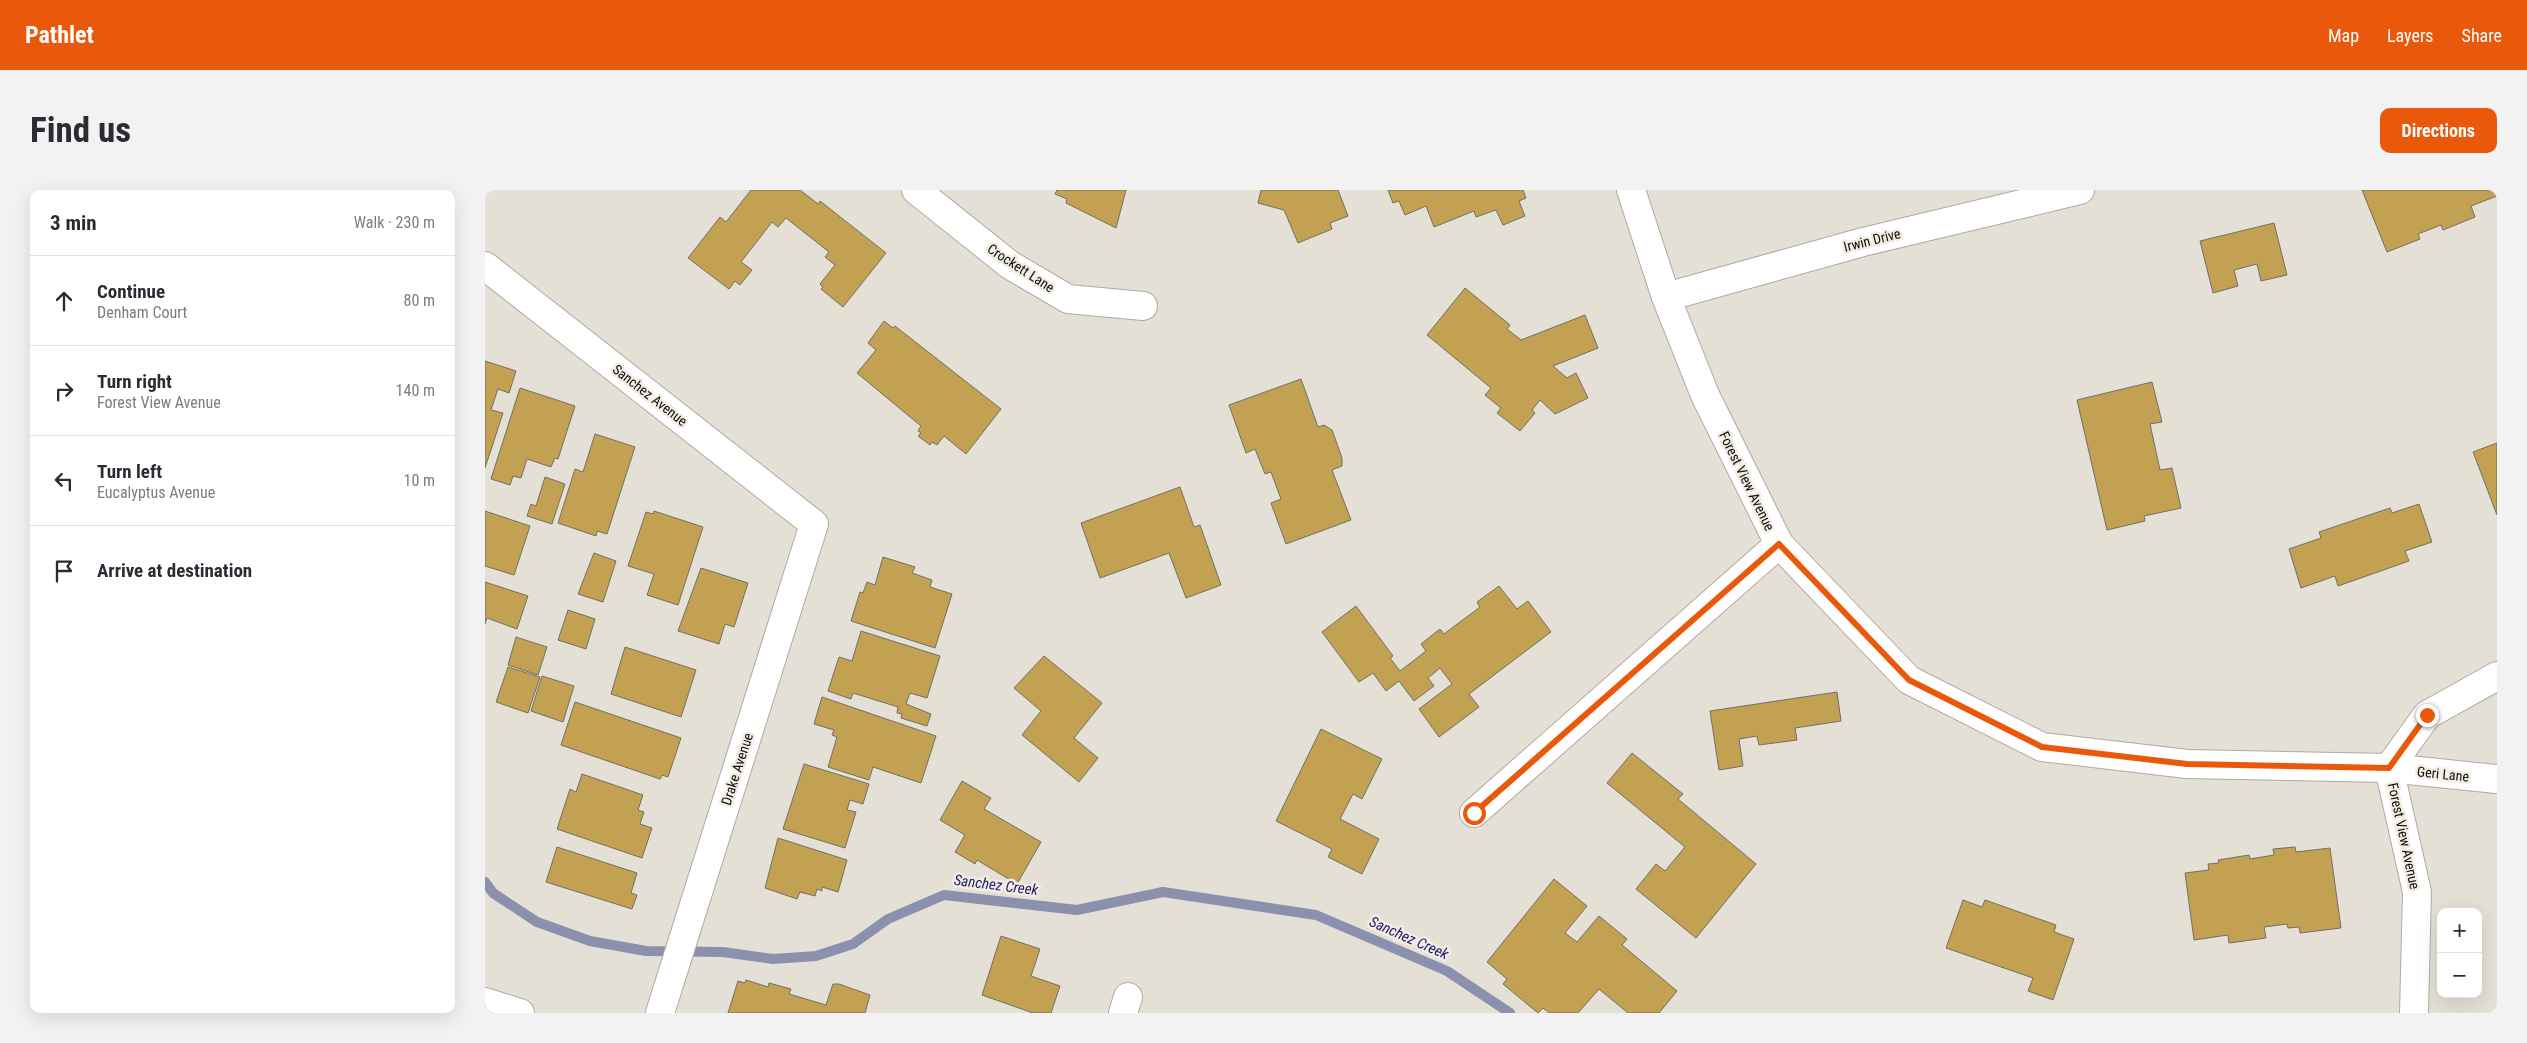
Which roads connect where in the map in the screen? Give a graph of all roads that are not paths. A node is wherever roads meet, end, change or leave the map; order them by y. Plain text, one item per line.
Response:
1 (916, 190) edge
2 (1631, 190) edge
3 (2080, 190) edge
4 (485, 266) edge
5 (1666, 297) junction
6 (1143, 306) dead end
7 (815, 524) joint
8 (1779, 544) junction
9 (2497, 676) edge
10 (2389, 768) junction
11 (2497, 779) edge
12 (1474, 813) dead end
13 (485, 1002) edge
14 (520, 1013) edge
15 (660, 1013) edge
16 (2414, 1013) edge

1 - 6 street, Crockett Lane
2 - 5 street, Forest View Avenue
3 - 5 street, Irwin Drive
4 - 7 street, Sanchez Avenue
5 - 8 street, Forest View Avenue
7 - 15 street, Drake Avenue
8 - 10 street, Forest View Avenue
8 - 12 street
9 - 10 street
10 - 11 street, Geri Lane
10 - 16 street, Forest View Avenue
13 - 14 street

